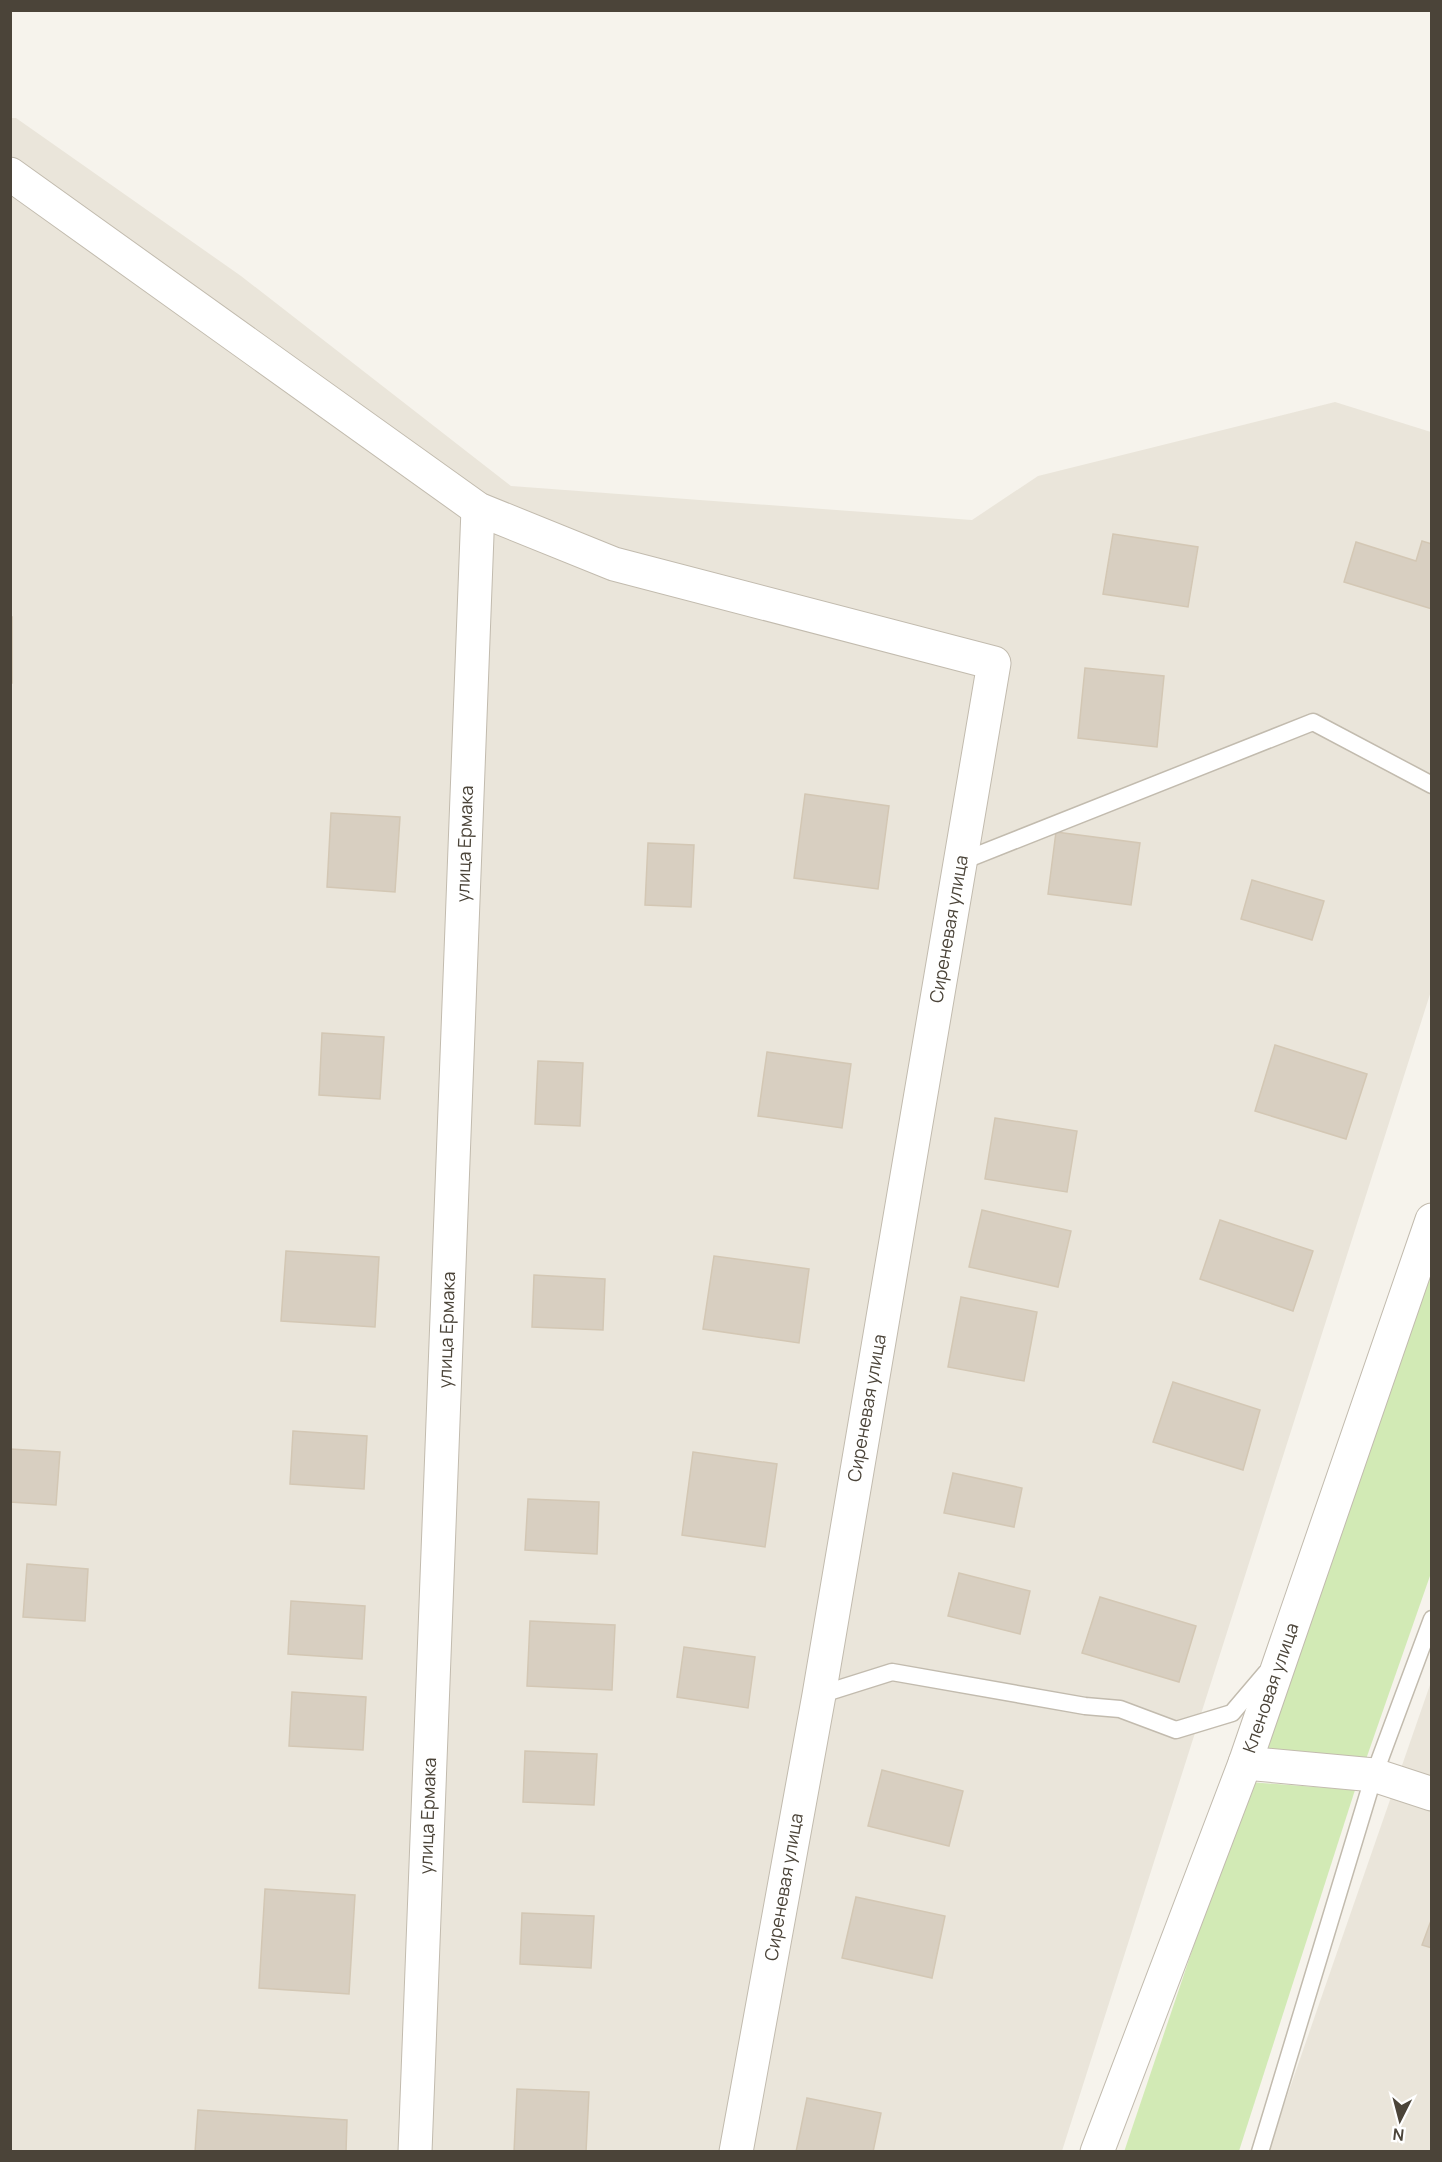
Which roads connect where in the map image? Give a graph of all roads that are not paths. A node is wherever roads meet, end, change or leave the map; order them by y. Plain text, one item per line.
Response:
1 (10, 174) edge
2 (478, 509) junction
3 (1431, 785) edge
4 (960, 862) junction
5 (1431, 1220) edge
6 (1431, 1619) edge
7 (1282, 1655) junction
8 (819, 1695) junction
9 (1245, 1763) junction
10 (1374, 1775) junction
11 (1431, 1794) edge
12 (415, 2151) edge
13 (736, 2151) edge
14 (1097, 2151) edge
15 (1260, 2151) edge

1 - 2 street
2 - 4 street, Сиреневая улица
2 - 12 street, улица Ермака
3 - 4 lane
4 - 8 street, Сиреневая улица
5 - 7 street, Кленовая улица
6 - 10 lane
7 - 8 lane
7 - 9 street, Кленовая улица
8 - 13 street, Сиреневая улица
9 - 10 street
9 - 14 street, Кленовая улица
10 - 11 street
10 - 15 lane

